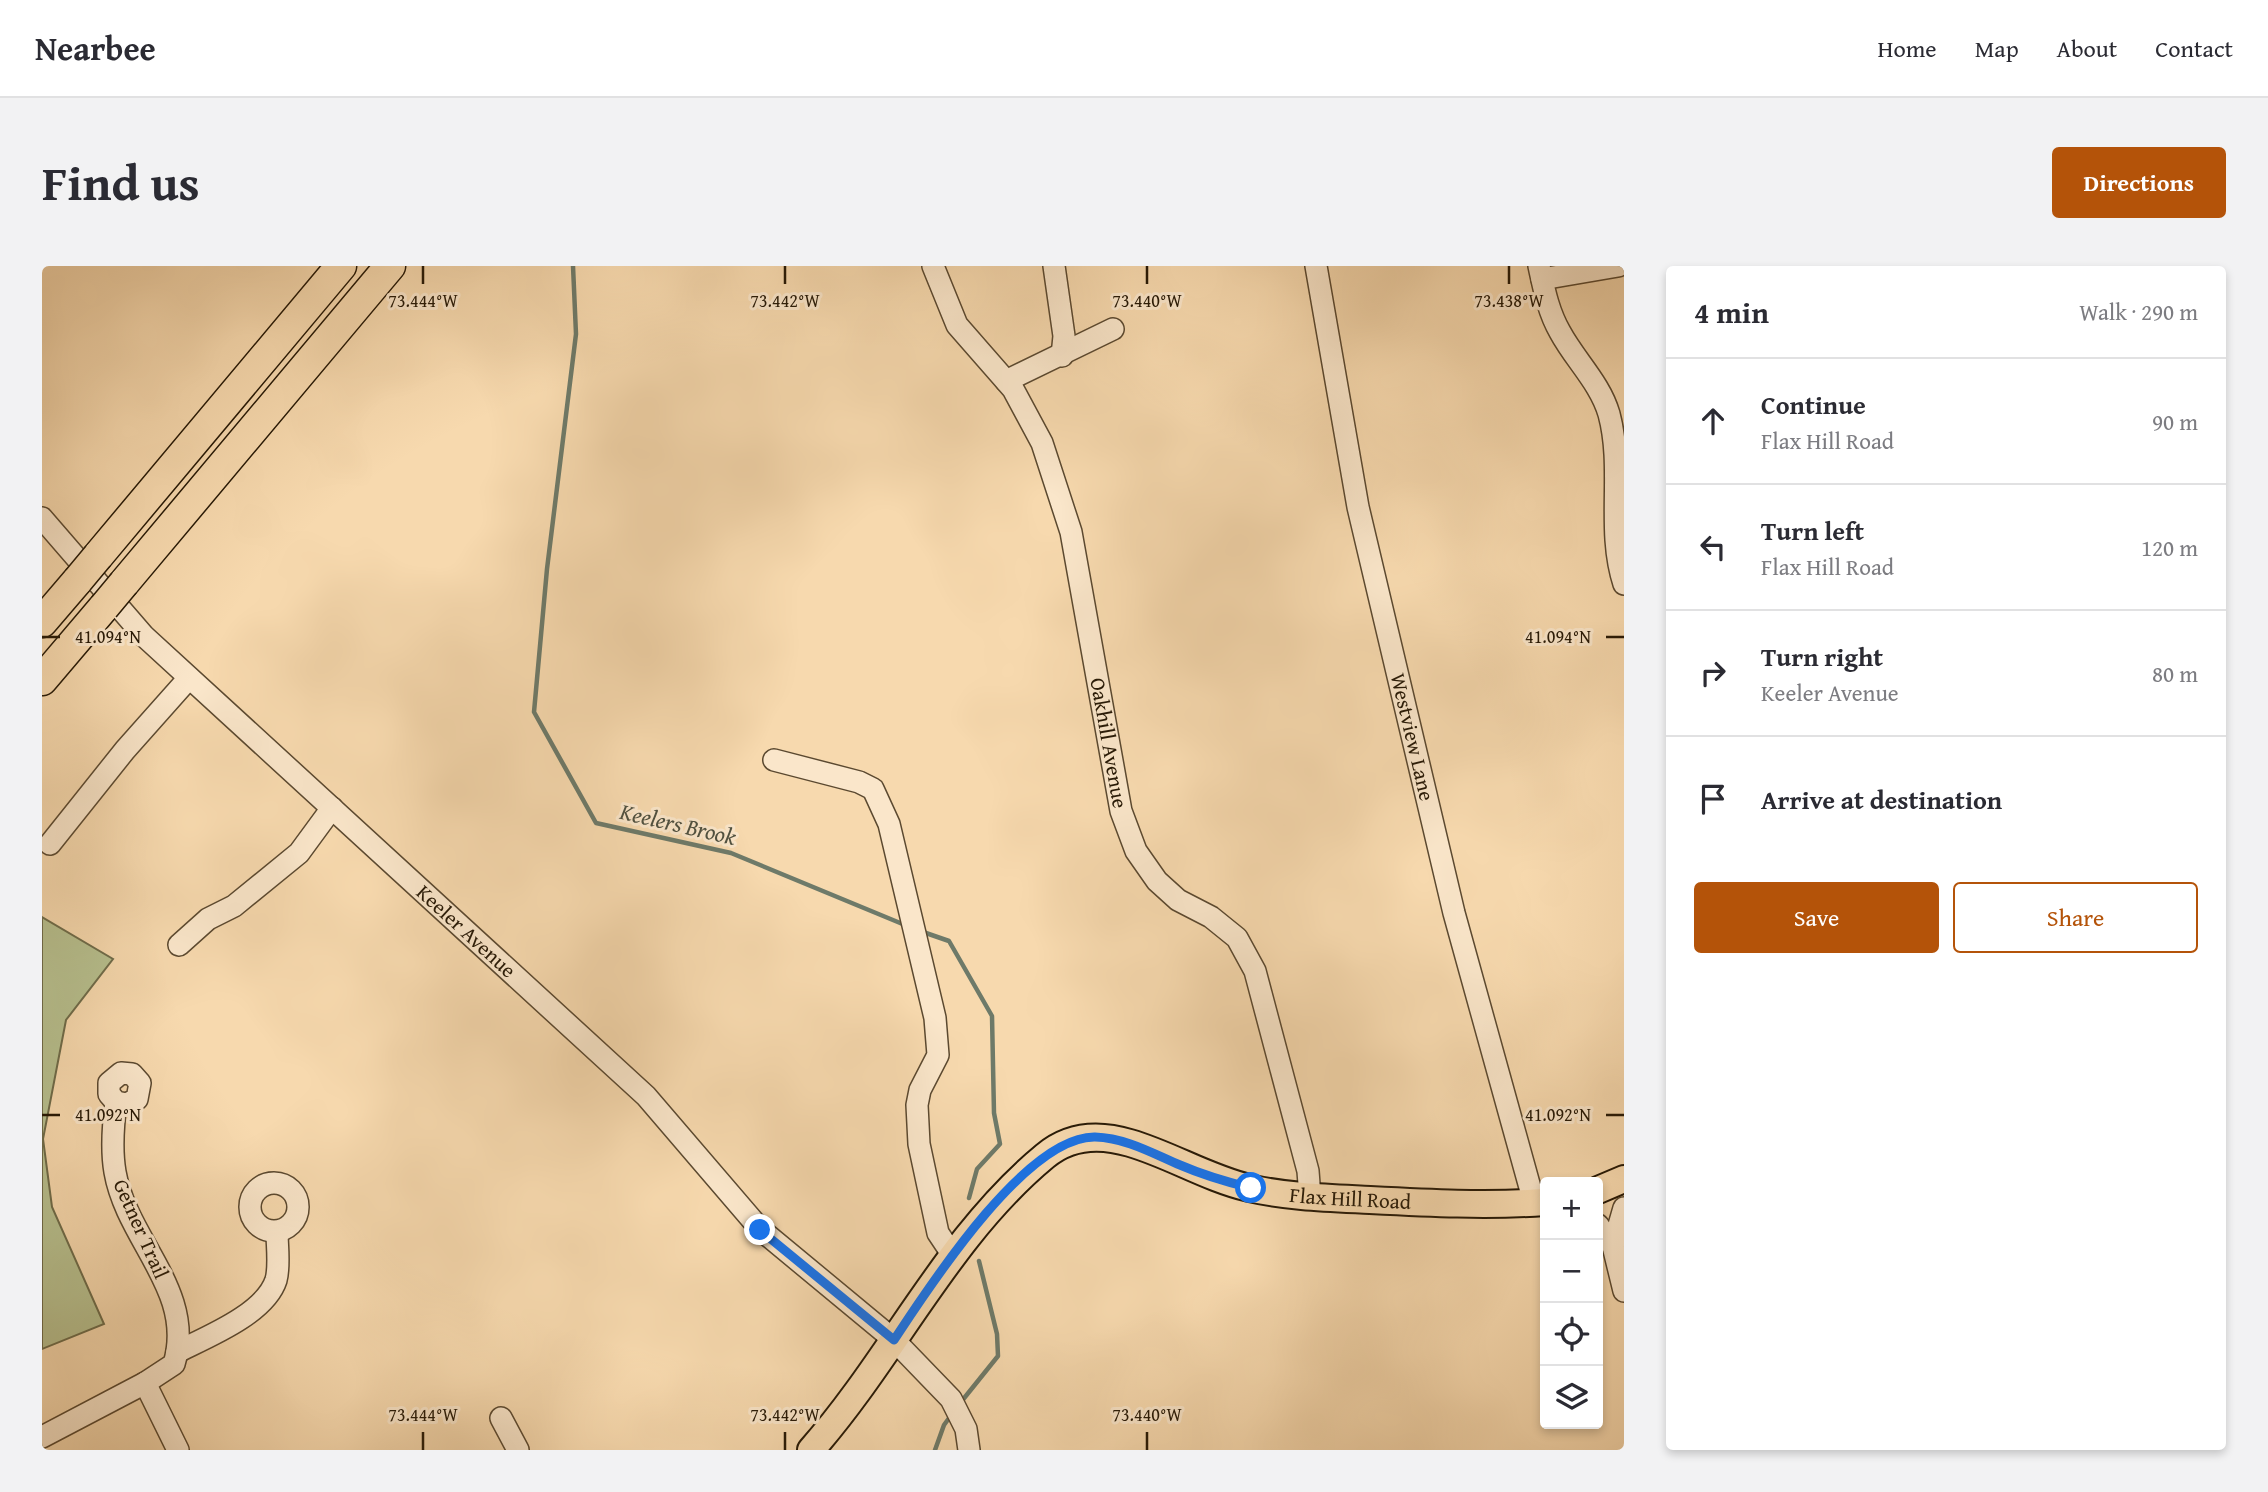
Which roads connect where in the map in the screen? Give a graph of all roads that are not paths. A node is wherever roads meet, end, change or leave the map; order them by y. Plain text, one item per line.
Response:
1 (341, 266) edge
2 (390, 266) edge
3 (933, 266) edge
4 (1055, 266) edge
5 (1316, 266) edge
6 (1618, 266) edge
7 (1541, 272) edge
8 (1113, 329) dead end
9 (1062, 356) junction
10 (1006, 381) junction
11 (1620, 482) edge
12 (42, 519) edge
13 (1624, 584) edge
14 (42, 622) edge
15 (189, 678) junction
16 (42, 680) edge
17 (774, 760) dead end
18 (332, 808) junction
19 (50, 844) dead end
20 (179, 945) dead end
21 (116, 1102) dead end
22 (1624, 1179) edge
23 (1603, 1188) edge
24 (1310, 1197) junction
25 (1539, 1202) edge
26 (1624, 1208) edge
27 (277, 1232) dead end
28 (1603, 1232) edge
29 (1614, 1246) junction
30 (951, 1254) junction
31 (1624, 1291) edge
32 (894, 1340) junction
33 (177, 1352) junction
34 (145, 1383) junction
35 (501, 1419) dead end
36 (42, 1437) edge
37 (178, 1450) edge
38 (518, 1450) edge
39 (811, 1450) edge
40 (969, 1450) edge

1 - 14 highway, bridge
2 - 16 highway, bridge
3 - 10 street, Oakhill Avenue
4 - 9 street
5 - 25 street, Westview Lane
6 - 7 street
7 - 11 street
8 - 9 street
9 - 10 street
10 - 24 street, Oakhill Avenue
11 - 13 street
12 - 15 street, Keeler Avenue
15 - 18 street, Keeler Avenue
15 - 19 street
17 - 30 street
18 - 20 street
18 - 32 street, Keeler Avenue
21 - 33 street, Getner Trail
22 - 23 main road
24 - 25 main road, Flax Hill Road
24 - 30 main road, Flax Hill Road
26 - 29 street
27 - 33 street
28 - 29 street
29 - 31 street
30 - 32 main road, Flax Hill Road
32 - 39 main road, Flax Hill Road
32 - 40 street, Keeler Avenue
33 - 34 street
34 - 36 street
34 - 37 street
35 - 38 street

